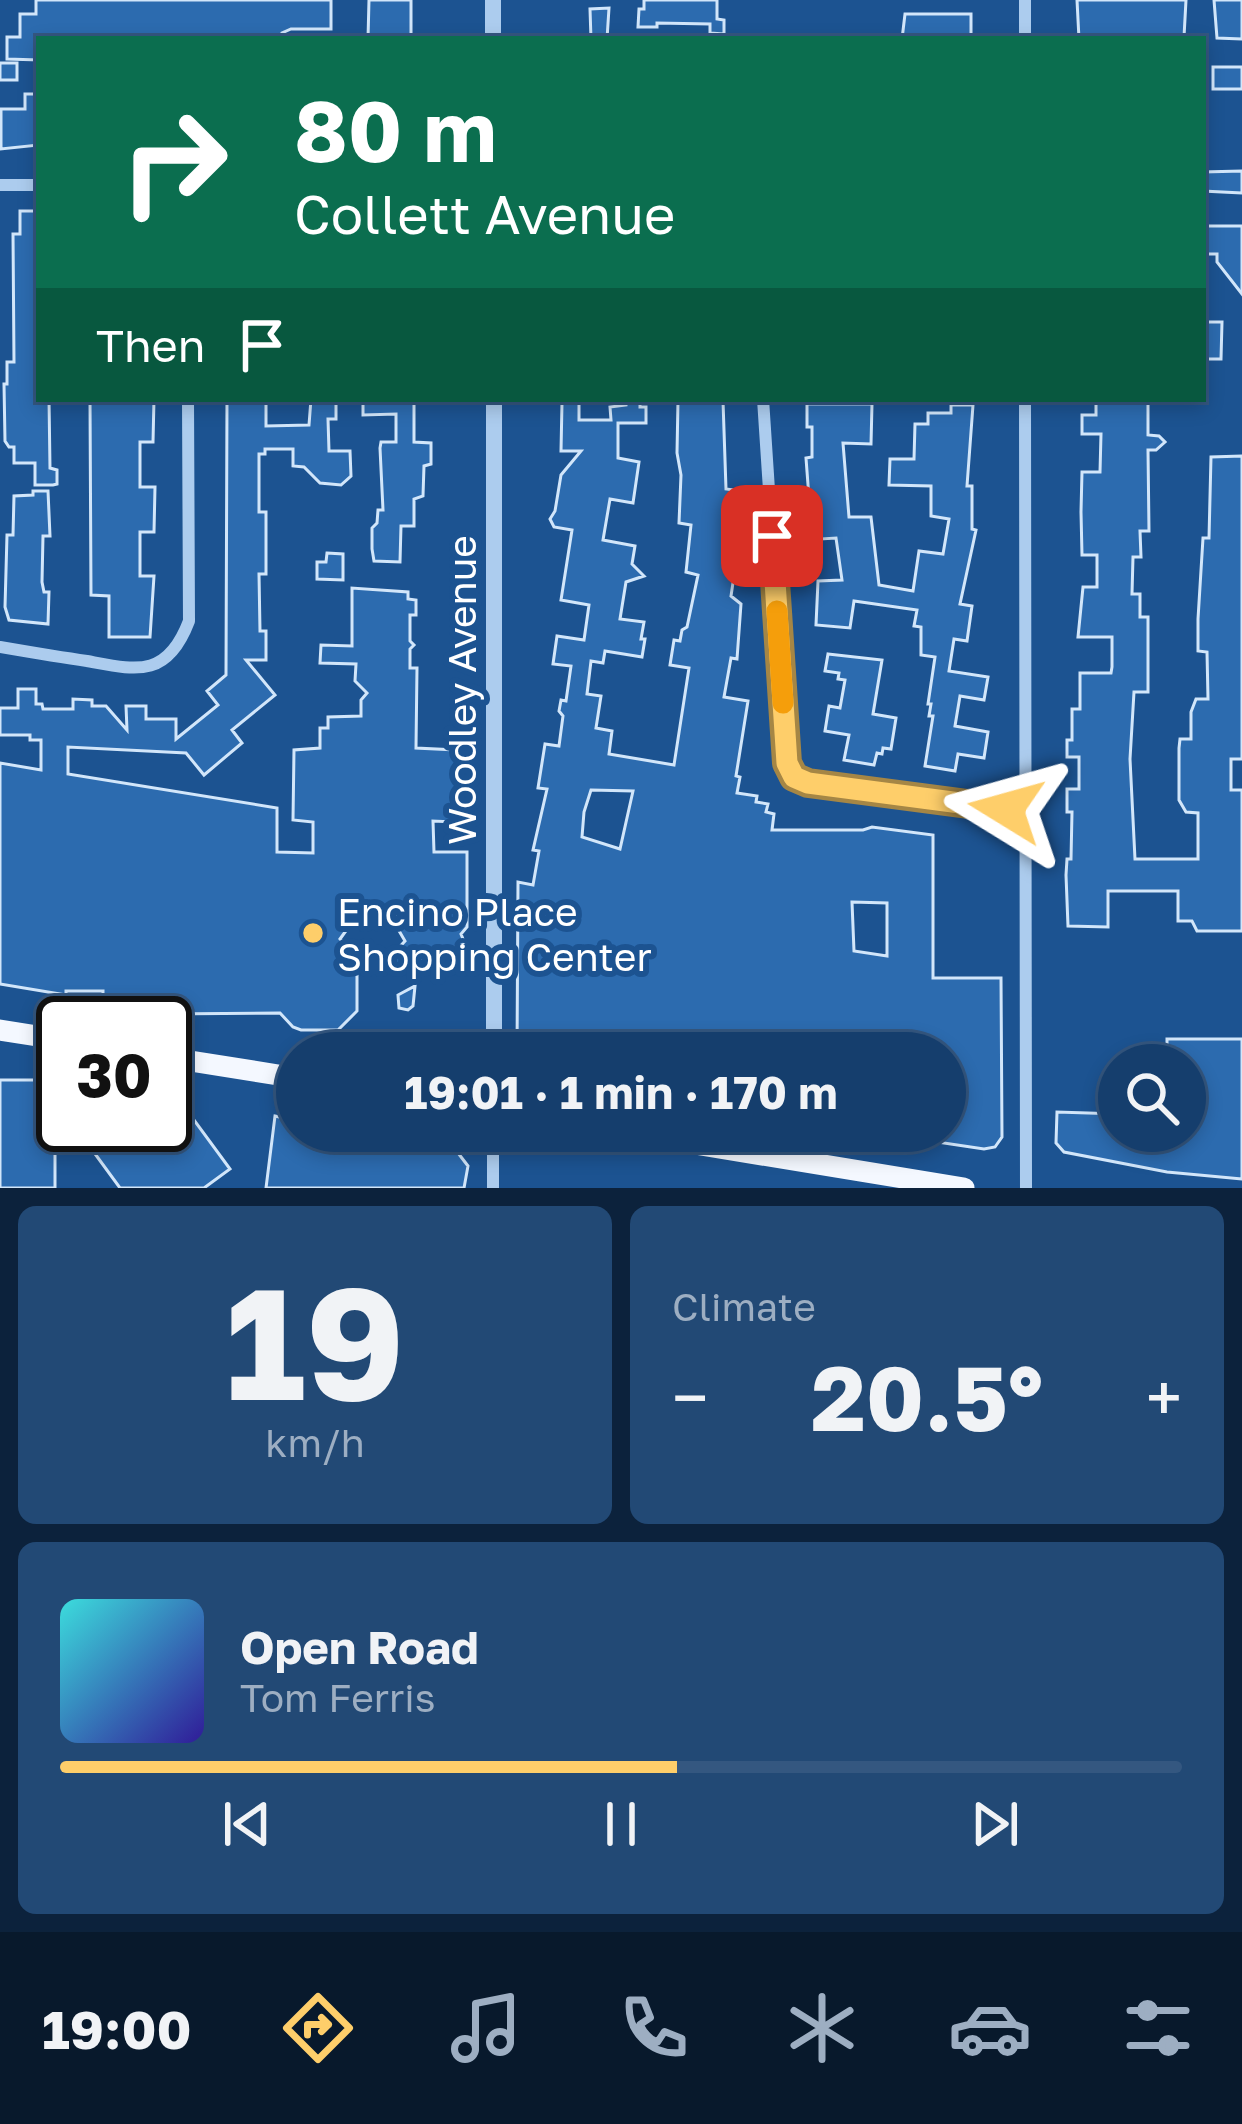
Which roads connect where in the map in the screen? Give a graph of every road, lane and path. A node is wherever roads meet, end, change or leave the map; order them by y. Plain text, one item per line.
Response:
1 (493, 0) edge
2 (1025, 0) edge
3 (493, 36) edge
4 (1025, 36) edge
5 (0, 184) edge
6 (36, 185) edge
7 (188, 402) edge
8 (494, 402) edge
9 (763, 402) edge
10 (1025, 402) edge
11 (0, 647) edge
12 (1025, 810) junction
13 (0, 1030) edge
14 (494, 1032) edge
15 (36, 1036) edge
16 (192, 1061) edge
17 (276, 1075) edge
18 (493, 1152) edge
19 (744, 1152) edge
20 (493, 1188) edge
21 (964, 1188) edge
22 (1027, 1188) edge

1 - 3 street
2 - 4 street
5 - 6 street
7 - 11 street
8 - 14 street, Woodley Avenue
9 - 12 street
10 - 12 street
12 - 22 street
13 - 15 main road
16 - 17 main road
18 - 20 street
19 - 21 main road

